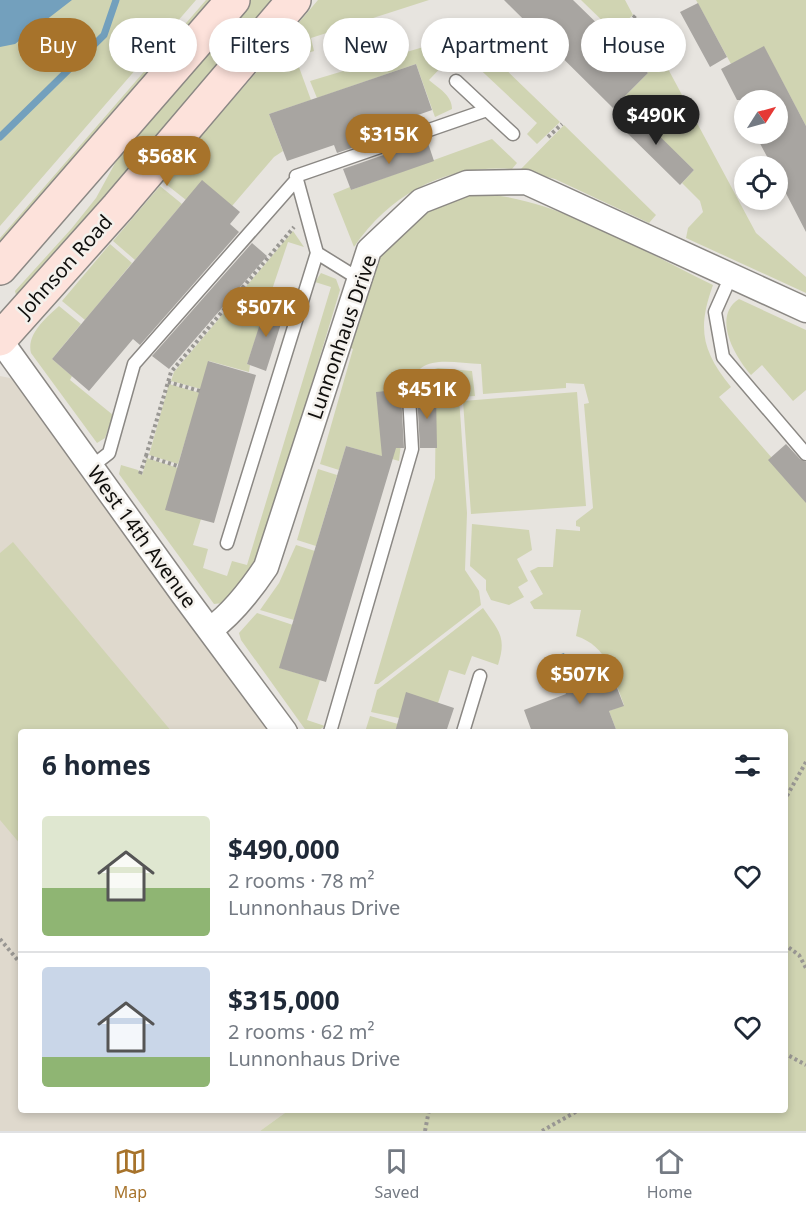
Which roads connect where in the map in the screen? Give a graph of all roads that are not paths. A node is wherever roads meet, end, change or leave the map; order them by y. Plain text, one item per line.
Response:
1 (233, 0) edge
2 (294, 0) edge
3 (456, 81) dead end
4 (487, 110) junction
5 (513, 134) dead end
6 (297, 179) junction
7 (317, 253) junction
8 (0, 268) edge
9 (731, 276) junction
10 (359, 279) junction
11 (806, 310) edge
12 (0, 340) edge
13 (409, 396) dead end
14 (806, 454) edge
15 (91, 467) junction
16 (227, 543) dead end
17 (210, 630) junction
18 (480, 676) dead end
19 (283, 729) edge
20 (331, 729) edge
21 (464, 729) edge

1 - 8 main road
2 - 12 main road, Johnson Road
3 - 4 lane
4 - 5 lane
4 - 6 lane
6 - 7 lane
6 - 15 lane
7 - 10 lane
7 - 16 lane
9 - 10 street, Lunnonhaus Drive
9 - 11 street, Lunnonhaus Drive
9 - 14 lane
10 - 17 street, Lunnonhaus Drive
12 - 15 street, West 14th Avenue
13 - 20 lane
15 - 17 street, West 14th Avenue
17 - 19 street, West 14th Avenue
18 - 21 lane

